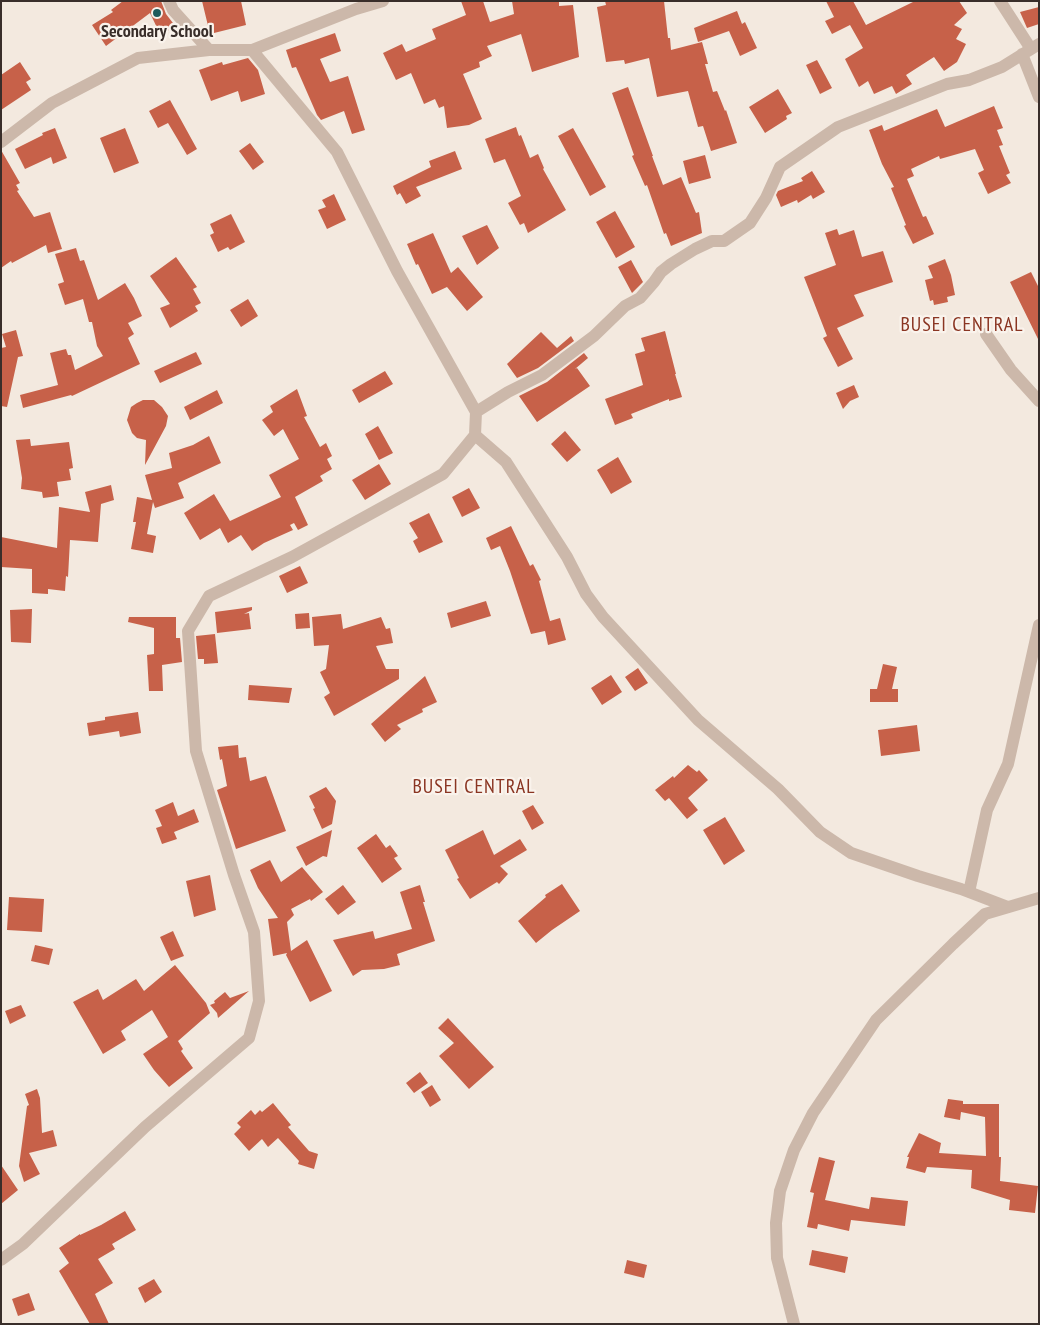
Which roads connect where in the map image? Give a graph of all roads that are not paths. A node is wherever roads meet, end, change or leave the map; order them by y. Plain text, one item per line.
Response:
1 (169, 1) edge
2 (383, 1) edge
3 (1000, 1) edge
4 (1031, 49) edge
5 (209, 50) junction
6 (252, 50) junction
7 (1039, 97) edge
8 (1, 142) edge
9 (986, 334) dead end
10 (1039, 401) edge
11 (476, 412) junction
12 (475, 435) junction
13 (1039, 625) edge
14 (969, 892) junction
15 (1039, 898) edge
16 (1008, 907) junction
17 (1, 1260) edge
18 (794, 1324) edge

1 - 5 street
2 - 6 street
3 - 4 street
4 - 7 street
4 - 11 street
5 - 6 street
5 - 8 street
6 - 11 street
9 - 10 street
11 - 12 street
12 - 14 street
12 - 17 street
13 - 14 street
14 - 16 street
15 - 16 street
16 - 18 street

